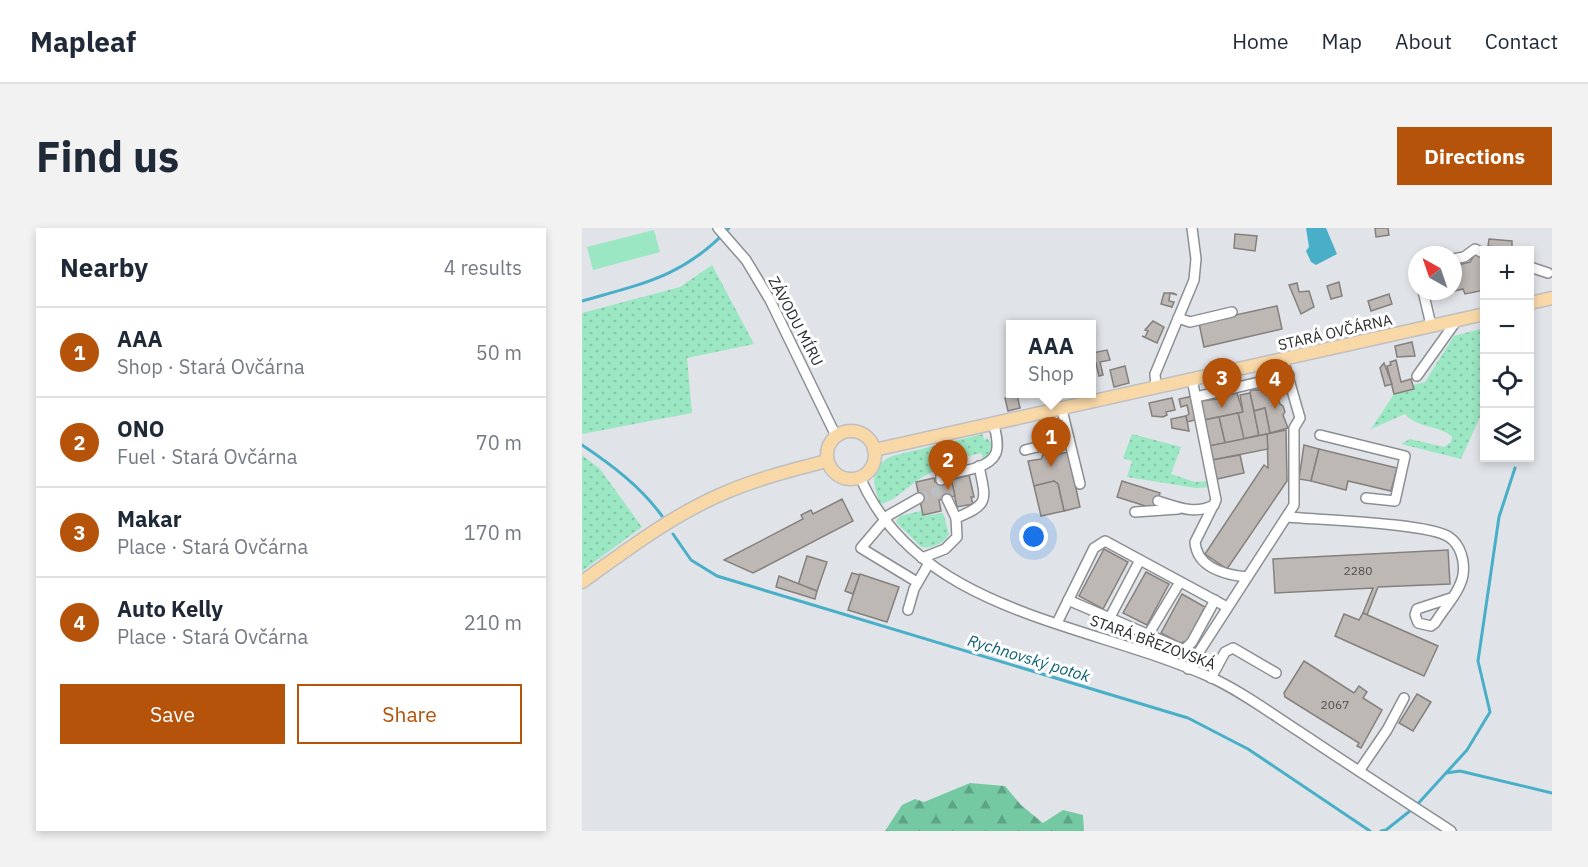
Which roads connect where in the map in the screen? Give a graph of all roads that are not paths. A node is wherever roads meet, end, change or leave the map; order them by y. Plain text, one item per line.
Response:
1 (718, 228) edge
2 (1192, 228) edge
3 (1480, 252) edge
4 (1462, 257) edge
5 (1534, 268) edge
6 (1548, 273) dead end
7 (1552, 298) edge
8 (1425, 300) edge
9 (1534, 302) edge
10 (1232, 312) dead end
11 (1480, 315) edge
12 (1178, 318) junction
13 (1457, 320) junction
14 (1431, 325) junction
15 (1283, 359) junction
16 (1289, 375) junction
17 (1417, 376) dead end
18 (1192, 379) junction
19 (1156, 387) junction
20 (1196, 397) junction
21 (1062, 410) junction
22 (994, 425) junction
23 (1320, 435) dead end
24 (836, 436) junction
25 (1069, 439) junction
26 (874, 450) junction
27 (1024, 450) dead end
28 (827, 461) junction
29 (979, 466) junction
30 (860, 477) junction
31 (941, 480) tunnel mouth
32 (1080, 484) dead end
33 (919, 498) tunnel mouth
34 (1366, 498) dead end
35 (947, 499) dead end
36 (1158, 501) dead end
37 (1214, 505) junction
38 (1184, 508) junction
39 (1135, 512) dead end
40 (1288, 517) junction
41 (956, 518) junction
42 (884, 520) junction
43 (925, 560) junction
44 (1140, 560) junction
45 (1247, 577) junction
46 (582, 582) edge
47 (917, 582) junction
48 (1180, 582) junction
49 (1450, 598) dead end
50 (1068, 600) junction
51 (1215, 600) junction
52 (1227, 607) junction
53 (908, 610) dead end
54 (1109, 619) junction
55 (1057, 623) junction
56 (1148, 635) junction
57 (1188, 669) junction
58 (1276, 673) dead end
59 (1211, 678) junction
60 (1404, 698) dead end
61 (1359, 771) junction
62 (1451, 831) edge

1 - 24 street, ZÁVODU MÍRU
2 - 12 street
3 - 4 street
5 - 6 street
7 - 9 main road
8 - 14 street
10 - 12 street
11 - 13 main road, STARÁ OVČÁRNA
12 - 19 street
13 - 14 main road, STARÁ OVČÁRNA
13 - 17 street
14 - 15 main road, STARÁ OVČÁRNA
15 - 16 street
15 - 18 main road, STARÁ OVČÁRNA
16 - 20 street
16 - 40 street
18 - 19 main road, STARÁ OVČÁRNA
18 - 20 street
19 - 21 main road, STARÁ OVČÁRNA
20 - 37 street
21 - 22 main road, STARÁ OVČÁRNA
21 - 25 street
22 - 26 main road, STARÁ OVČÁRNA
22 - 29 street
23 - 34 street
24 - 26 main road
24 - 28 main road
25 - 27 street
25 - 32 street
26 - 30 main road
28 - 30 main road
28 - 46 main road
29 - 31 street
29 - 41 street
30 - 42 street, STARÁ BŘEZOVSKÁ
33 - 42 street
35 - 41 street
36 - 38 street
37 - 38 street
37 - 45 street
38 - 39 street
40 - 45 street
40 - 49 street
41 - 43 street
42 - 43 street, STARÁ BŘEZOVSKÁ
42 - 47 street
43 - 47 street
43 - 55 street, STARÁ BŘEZOVSKÁ
44 - 48 street
44 - 50 street
44 - 54 street
45 - 52 street
47 - 53 street
48 - 51 street
48 - 56 street
50 - 54 street
50 - 55 street
51 - 52 street
51 - 56 street
52 - 57 street
54 - 56 street
55 - 57 street, STARÁ BŘEZOVSKÁ
57 - 59 street, STARÁ BŘEZOVSKÁ
58 - 59 street
59 - 61 street, STARÁ BŘEZOVSKÁ
60 - 61 street
61 - 62 street, STARÁ BŘEZOVSKÁ

